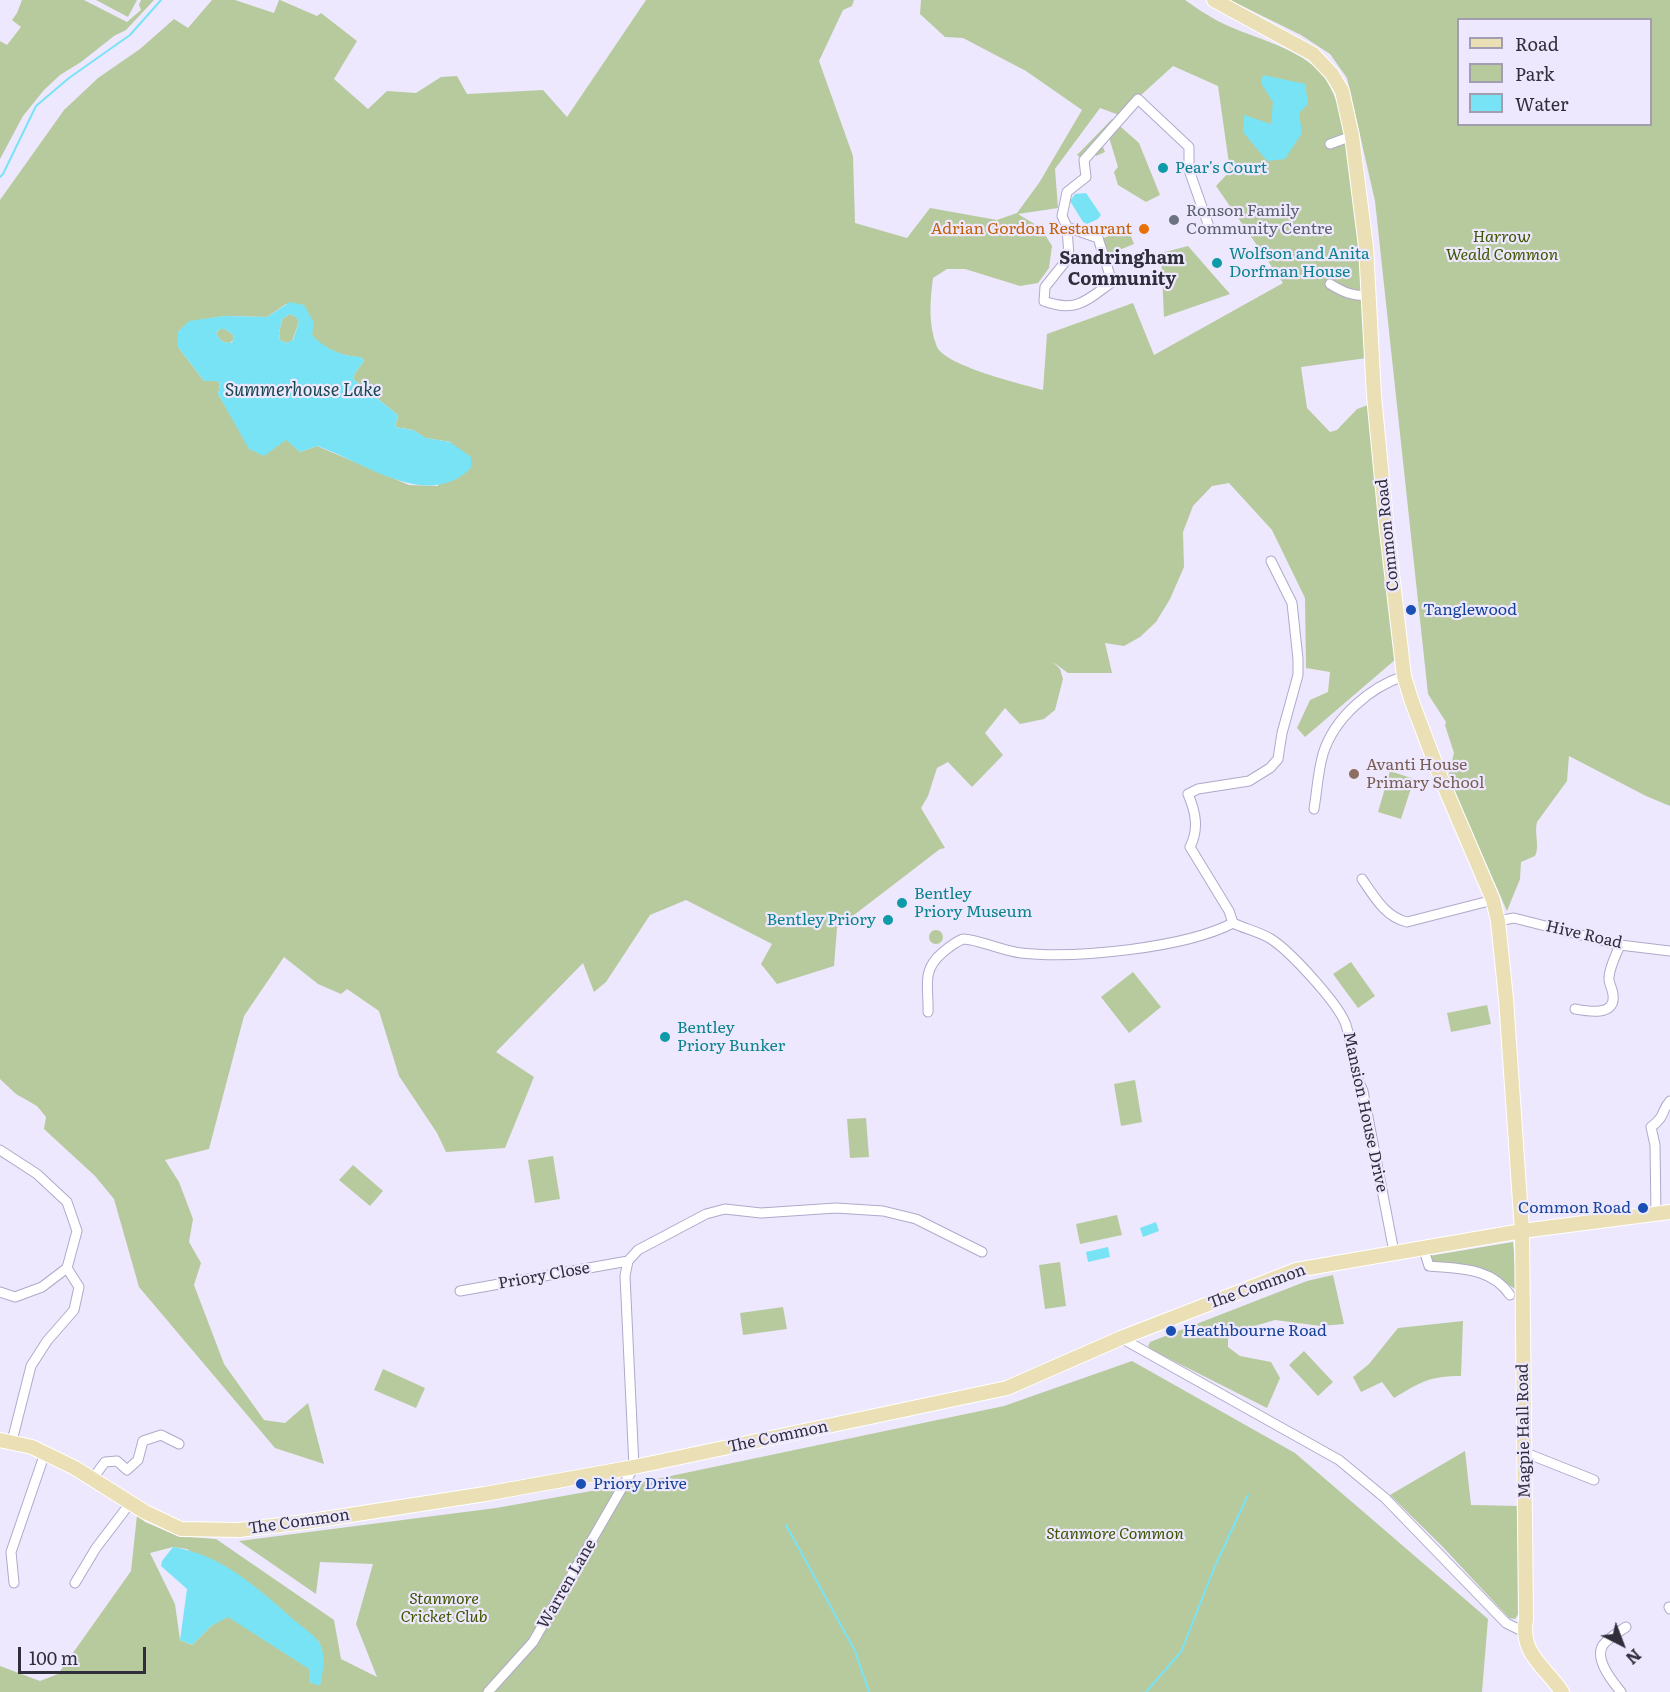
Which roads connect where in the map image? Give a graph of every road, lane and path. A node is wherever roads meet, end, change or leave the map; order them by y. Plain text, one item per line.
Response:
1 (1214, 0) edge
2 (1352, 136) junction
3 (1330, 144) dead end
4 (1208, 224) dead end
5 (1067, 227) junction
6 (1330, 284) dead end
7 (1369, 295) junction
8 (1271, 561) dead end
9 (1404, 676) junction
10 (1314, 809) dead end
11 (1362, 879) dead end
12 (1493, 900) junction
13 (1498, 921) junction
14 (1233, 923) junction
15 (1620, 945) junction
16 (1670, 951) edge
17 (1575, 1009) dead end
18 (928, 1012) dead end
19 (1670, 1101) edge
20 (0, 1150) edge
21 (1663, 1213) edge
22 (1522, 1231) junction
23 (1423, 1247) junction
24 (982, 1252) dead end
25 (1394, 1252) junction
26 (628, 1261) junction
27 (67, 1268) junction
28 (460, 1291) dead end
29 (0, 1292) edge
30 (1510, 1295) dead end
31 (1121, 1338) junction
32 (6, 1441) edge
33 (179, 1444) dead end
34 (39, 1450) junction
35 (1526, 1453) junction
36 (634, 1467) junction
37 (93, 1478) junction
38 (1594, 1480) dead end
39 (131, 1503) junction
40 (14, 1583) dead end
41 (75, 1583) dead end
42 (1626, 1627) dead end
43 (1524, 1632) junction
44 (488, 1692) edge
45 (1562, 1692) edge
46 (1620, 1692) edge

1 - 2 main road, Common Road
2 - 3 street
2 - 7 main road, Common Road
4 - 5 street
5 - 5 street
6 - 7 street
7 - 9 main road, Common Road
8 - 14 street
9 - 10 street
9 - 12 main road, Common Road
11 - 12 street
12 - 13 main road, Common Road
13 - 15 street, Hive Road
13 - 22 main road, Common Road
14 - 18 street
14 - 25 street, Mansion House Drive
15 - 16 street, Hive Road
15 - 17 street
19 - 21 street
20 - 27 street
21 - 22 main road, The Common
22 - 23 main road, The Common
22 - 35 main road, Magpie Hall Road
23 - 25 main road, The Common
23 - 30 street
24 - 26 street
25 - 31 main road, The Common
26 - 28 street, Priory Close
26 - 36 street
27 - 29 street
27 - 32 street
31 - 36 main road, The Common
31 - 43 street
32 - 34 main road, The Common
33 - 37 street
34 - 37 main road, The Common
34 - 40 street
35 - 38 street
35 - 43 main road, Magpie Hall Road
36 - 39 main road, The Common
36 - 44 street, Warren Lane
37 - 39 main road, The Common
39 - 41 street
42 - 46 street
43 - 45 main road

